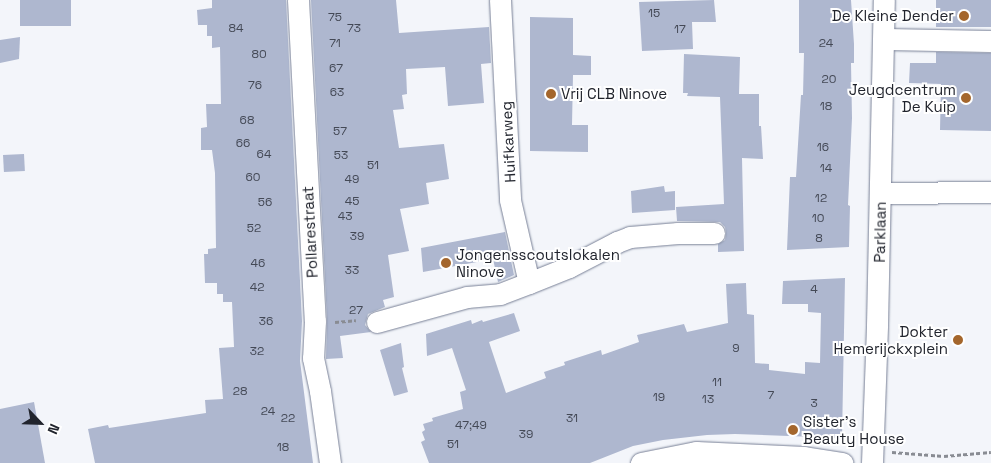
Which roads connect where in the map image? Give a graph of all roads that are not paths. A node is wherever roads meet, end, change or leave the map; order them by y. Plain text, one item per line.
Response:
1 (298, 0) edge
2 (500, 0) edge
3 (884, 0) edge
4 (884, 39) junction
5 (991, 41) edge
6 (881, 192) junction
7 (991, 192) edge
8 (714, 233) dead end
9 (529, 282) junction
10 (377, 322) road end
11 (872, 457) edge
12 (330, 463) edge
13 (641, 463) edge
14 (843, 463) edge

1 - 12 street, Pollarestraat
2 - 9 street, Huifkarweg
3 - 4 street, Parklaan
4 - 5 street
4 - 6 street, Parklaan
6 - 7 street
6 - 11 street, Parklaan
8 - 9 street
9 - 10 street
13 - 14 street

